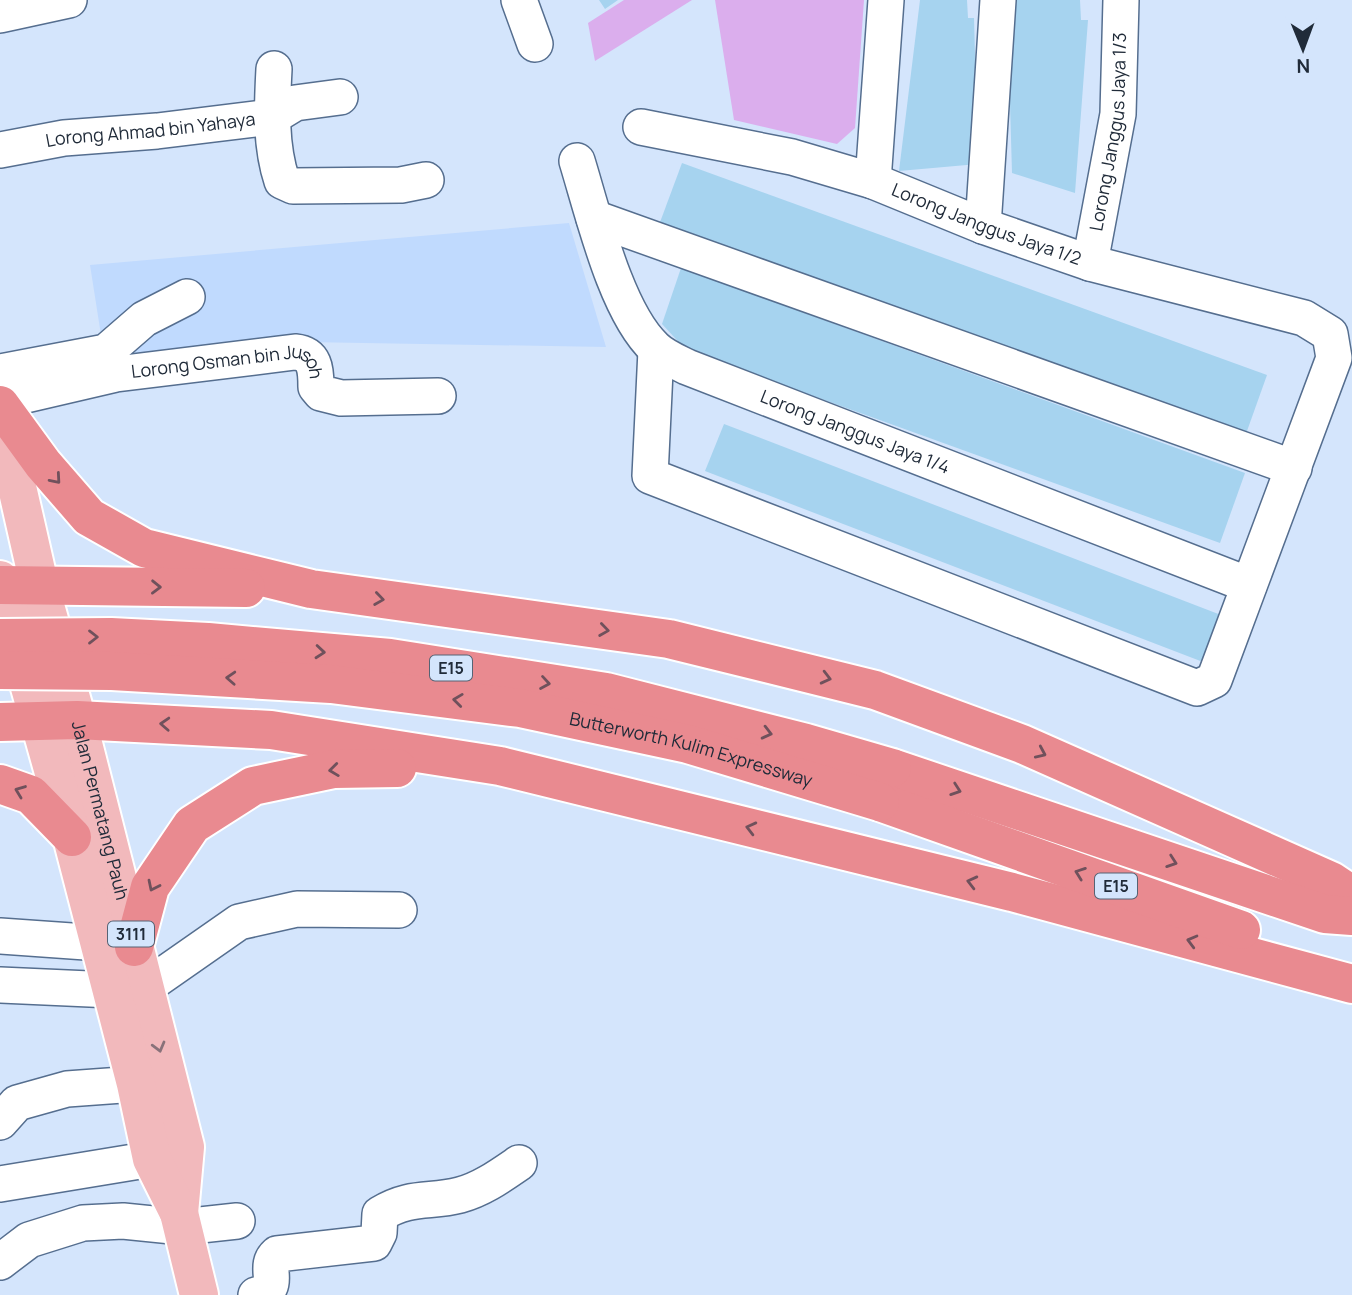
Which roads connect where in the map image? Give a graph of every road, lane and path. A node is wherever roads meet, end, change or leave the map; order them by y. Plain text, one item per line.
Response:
1 (69, 0) edge
2 (519, 0) edge
3 (886, 0) edge
4 (998, 0) edge
5 (1121, 0) edge
6 (0, 15) edge
7 (535, 44) dead end
8 (274, 69) dead end
9 (340, 97) dead end
10 (272, 117) junction
11 (641, 127) dead end
12 (0, 150) edge
13 (577, 161) dead end
14 (426, 180) dead end
15 (873, 181) junction
16 (594, 218) junction
17 (983, 226) junction
18 (1090, 263) junction
19 (187, 297) dead end
20 (656, 350) junction
21 (0, 372) edge
22 (438, 396) dead end
23 (0, 403) edge
24 (0, 412) edge
25 (1294, 468) junction
26 (0, 583) edge
27 (39, 584) junction
28 (1249, 585) junction
29 (311, 589) junction
30 (0, 638) edge
31 (0, 670) edge
32 (59, 720) junction
33 (0, 722) edge
34 (500, 766) junction
35 (0, 784) edge
36 (886, 785) junction
37 (72, 837) junction
38 (1352, 895) edge
39 (399, 910) dead end
40 (1352, 916) edge
41 (0, 936) edge
42 (117, 945) junction
43 (1352, 970) edge
44 (1352, 984) edge
45 (0, 985) edge
46 (128, 990) junction
47 (136, 1084) junction
48 (0, 1122) edge
49 (168, 1153) junction
50 (519, 1163) dead end
51 (0, 1184) edge
52 (181, 1220) junction
53 (237, 1221) dead end
54 (0, 1262) edge
55 (199, 1295) edge
56 (256, 1295) edge

1 - 6 street
2 - 7 street
3 - 15 street
4 - 17 street
5 - 18 street, Lorong Janggus Jaya 1/3
8 - 10 street
9 - 10 street, Lorong Ahmad bin Yahaya
10 - 12 street, Lorong Ahmad bin Yahaya
10 - 14 street
11 - 15 street, Lorong Janggus Jaya 1/2
13 - 16 street, Lorong Janggus Jaya 1/4
15 - 17 street, Lorong Janggus Jaya 1/2
16 - 20 street, Lorong Janggus Jaya 1/4
16 - 25 street
17 - 18 street, Lorong Janggus Jaya 1/2
18 - 25 street, Lorong Janggus Jaya 1/2
19 - 21 street
20 - 28 street, Lorong Janggus Jaya 1/4
20 - 28 street
22 - 23 street, Lorong Osman bin Jusoh
23 -> 29 highway
24 - 27 main road, Jalan Permatang Pauh / 3111
25 - 28 street
26 - 27 highway
26 - 32 main road, Jalan Permatang Pauh / 3111
27 -> 29 highway
27 - 32 main road, Jalan Permatang Pauh / 3111
29 -> 38 highway
30 -> 36 highway, Butterworth Kulim Expressway / E15, bridge
36 -> 31 highway, Butterworth Kulim Expressway / E15, bridge
32 - 33 highway
34 -> 32 highway
32 - 37 main road, Jalan Permatang Pauh / 3111
32 - 42 main road, Jalan Permatang Pauh / 3111
34 -> 42 highway
44 -> 34 highway
37 -> 35 highway
36 -> 40 highway, Butterworth Kulim Expressway / E15
43 -> 36 highway, Butterworth Kulim Expressway / E15
37 - 42 main road, Jalan Permatang Pauh / 3111
39 - 46 street
41 - 42 street
42 - 46 main road, Jalan Permatang Pauh / 3111
45 - 46 street
46 - 47 main road, Jalan Permatang Pauh / 3111
46 -> 49 main road, Jalan Permatang Pauh / 3111
47 - 48 street
47 - 49 main road, Jalan Permatang Pauh / 3111
49 - 51 street
49 - 52 main road, Jalan Permatang Pauh / 3111
50 - 56 street
52 - 53 street
52 - 54 street
52 - 55 main road, Jalan Permatang Pauh / 3111

